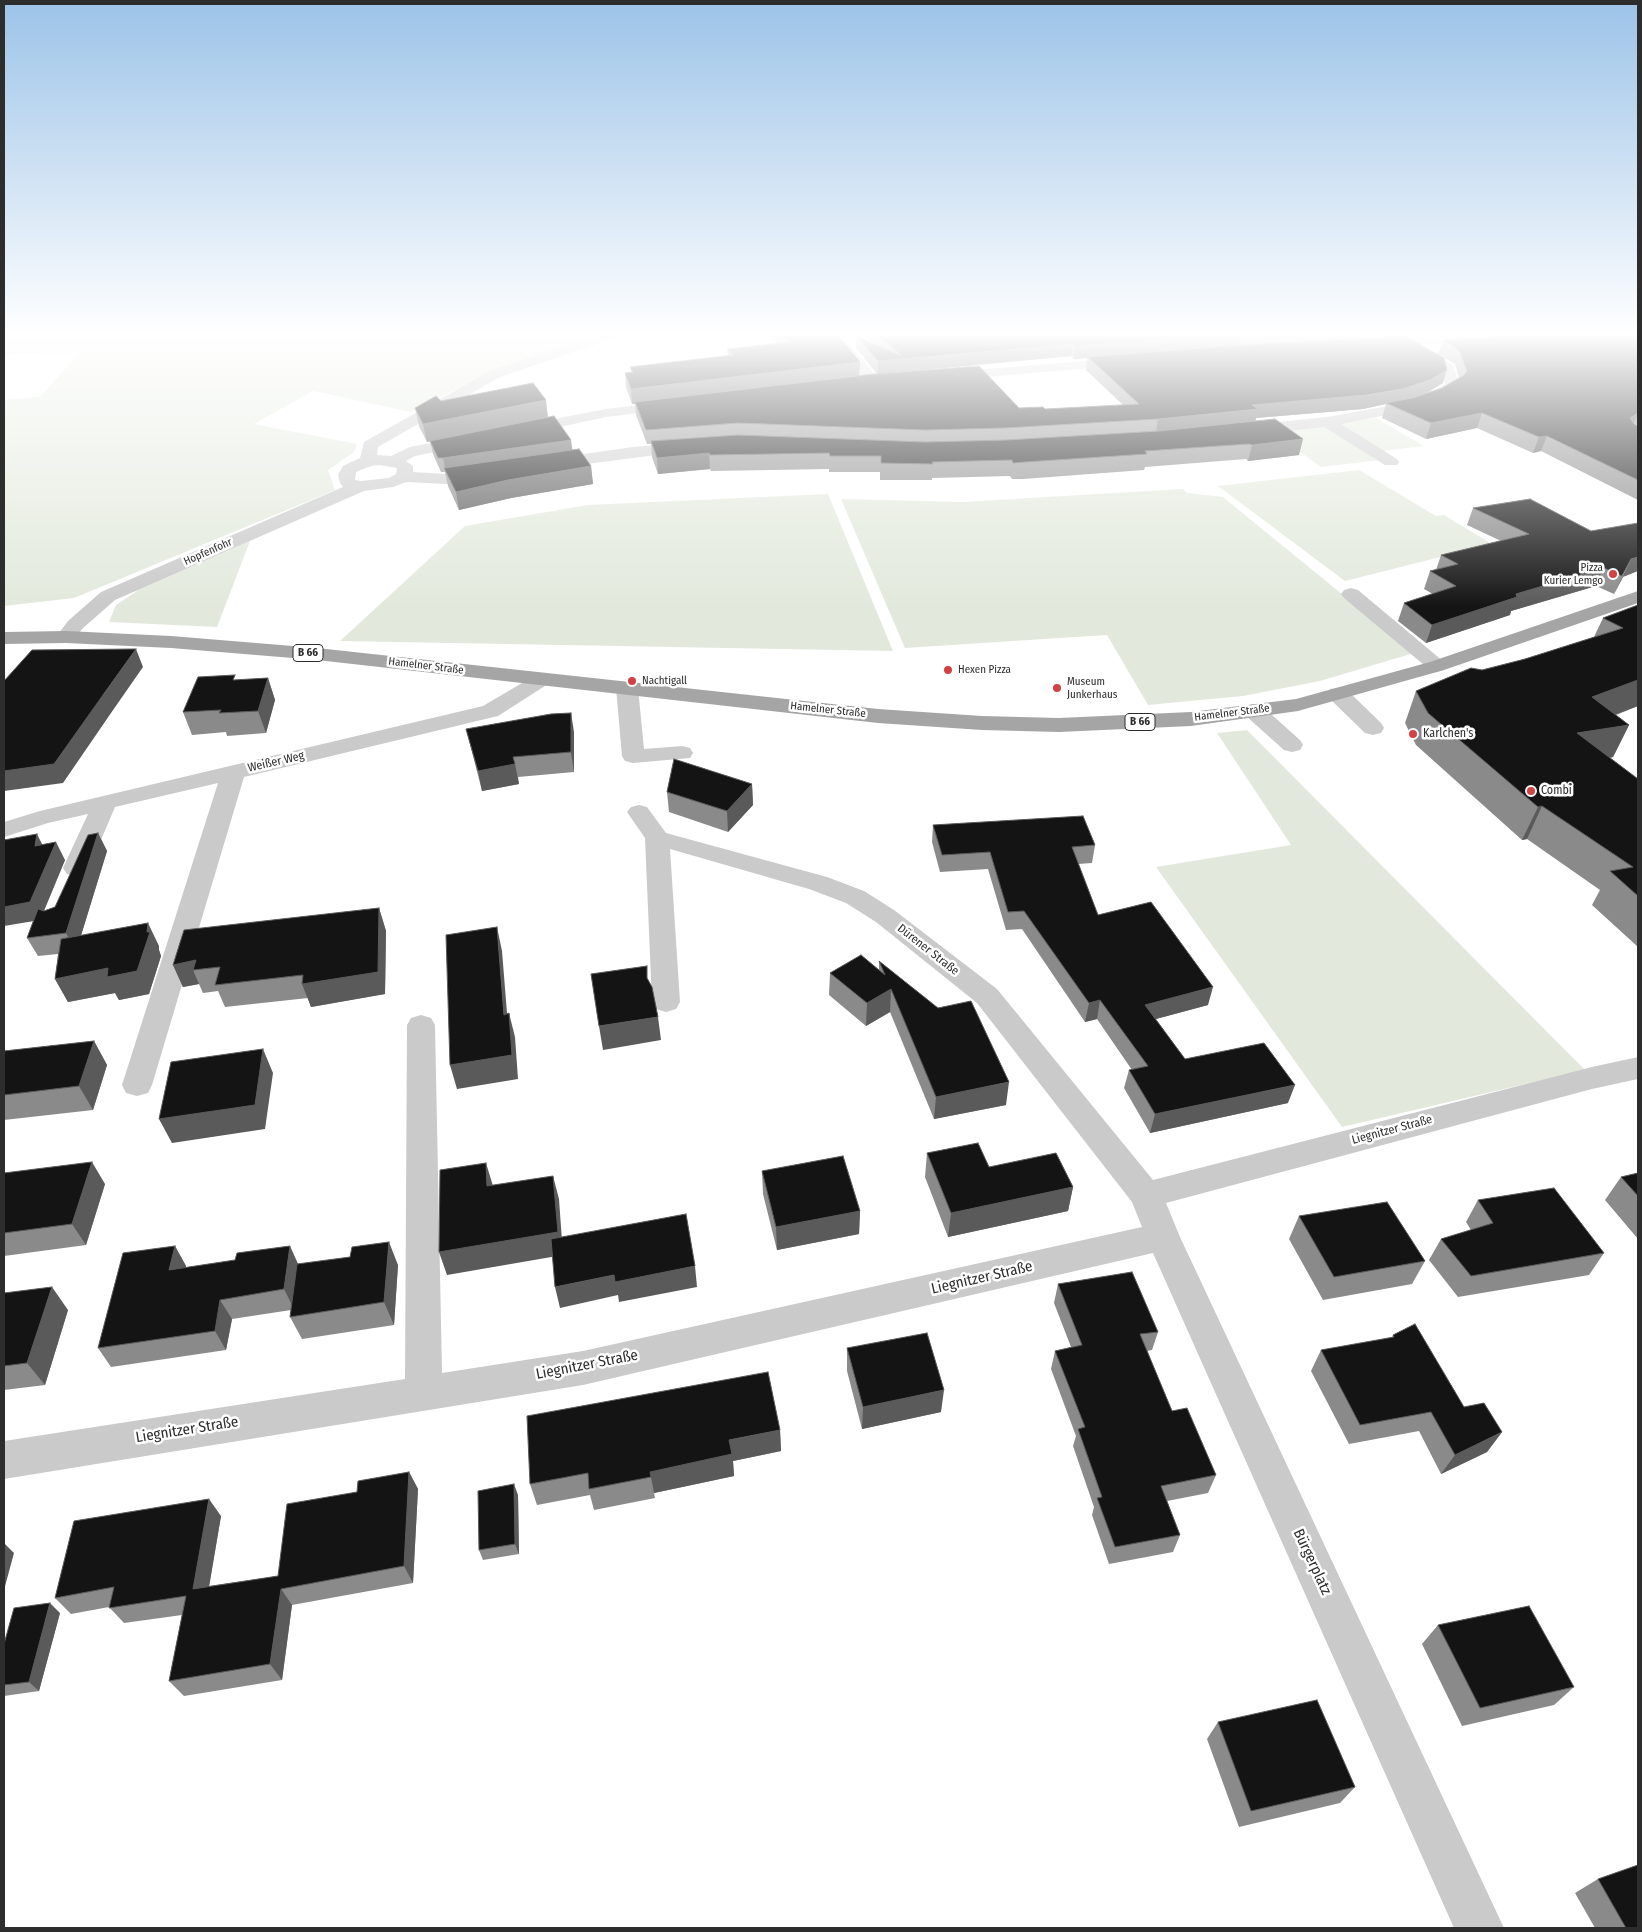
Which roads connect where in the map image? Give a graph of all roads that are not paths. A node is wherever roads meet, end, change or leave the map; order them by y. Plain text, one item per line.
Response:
1 (403, 426) edge
2 (542, 426) edge
3 (1287, 426) edge
4 (1334, 426) edge
5 (1232, 432) edge
6 (508, 433) edge
7 (479, 438) edge
8 (704, 446) edge
9 (368, 461) junction
10 (394, 461) junction
11 (1391, 462) dead end
12 (534, 466) edge
13 (495, 472) edge
14 (404, 477) junction
15 (362, 486) junction
16 (1351, 594) dead end
17 (1638, 597) edge
18 (66, 637) junction
19 (4, 638) edge
20 (1437, 666) junction
21 (541, 680) junction
22 (627, 688) junction
23 (1338, 694) junction
24 (1254, 712) junction
25 (1373, 728) dead end
26 (1292, 745) dead end
27 (682, 752) dead end
28 (233, 773) junction
29 (105, 803) junction
30 (638, 812) dead end
31 (4, 830) edge
32 (657, 838) junction
33 (66, 893) edge
34 (666, 1002) dead end
35 (421, 1026) dead end
36 (1638, 1068) edge
37 (137, 1086) dead end
38 (1146, 1195) junction
39 (1164, 1237) junction
40 (424, 1392) junction
41 (4, 1460) edge
42 (1479, 1928) edge

1 - 9 street
2 - 6 street
3 - 5 street
4 - 11 street
7 - 10 street
8 - 12 street
9 - 10 street
9 - 15 street
10 - 14 street
13 - 14 street, Hopfenfohr
14 - 15 street, Hopfenfohr
15 - 18 street, Hopfenfohr
16 - 20 street
17 - 20 main road, Hamelner Straße / B 66
18 - 19 main road, Hamelner Straße / B 66
18 - 21 main road, Hamelner Straße / B 66
20 - 23 main road, Hamelner Straße / B 66
21 - 22 main road, Hamelner Straße / B 66
21 - 28 street, Weißer Weg
22 - 24 main road, Hamelner Straße / B 66
22 - 27 street
23 - 24 main road, Hamelner Straße / B 66
23 - 25 street
24 - 26 street
28 - 29 street, Weißer Weg
28 - 37 street
29 - 31 street, Weißer Weg
29 - 33 street
30 - 32 street
32 - 34 street
32 - 38 street, Dürener Straße
35 - 40 street
36 - 38 street, Liegnitzer Straße
38 - 39 street, Bürgerplatz
39 - 40 street, Liegnitzer Straße
39 - 42 street, Bürgerplatz
40 - 41 street, Liegnitzer Straße

